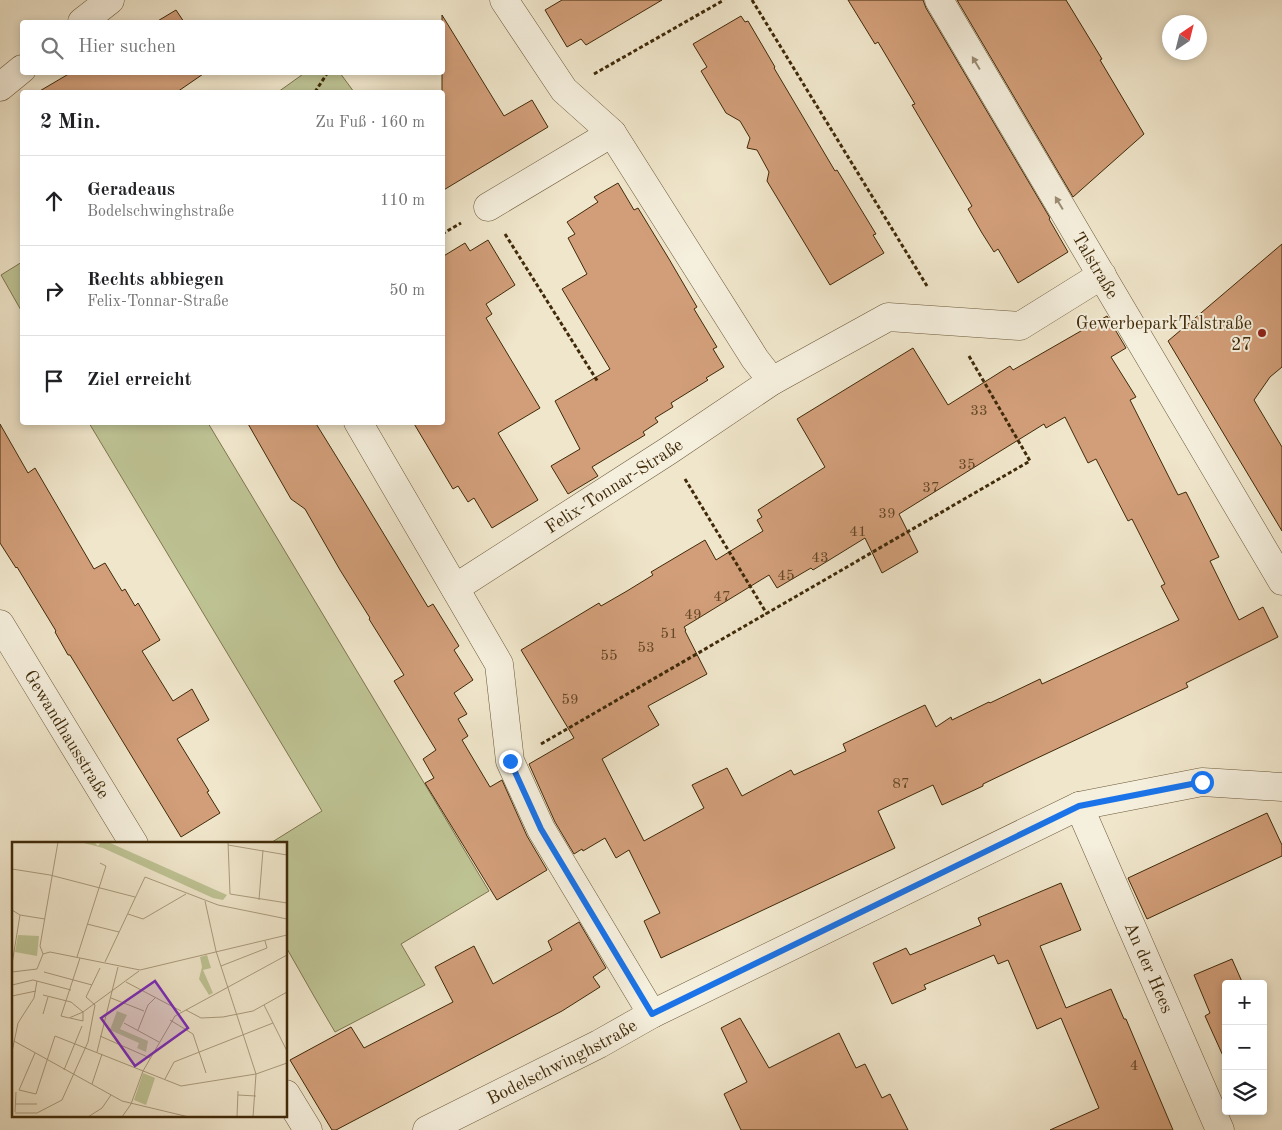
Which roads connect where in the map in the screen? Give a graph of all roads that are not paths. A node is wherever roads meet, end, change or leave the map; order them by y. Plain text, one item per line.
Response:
1 (110, 0) edge
2 (504, 0) edge
3 (939, 0) edge
4 (85, 20) edge
5 (20, 71) edge
6 (0, 87) edge
7 (612, 133) junction
8 (488, 207) road end
9 (1102, 275) junction
10 (772, 381) junction
11 (360, 425) edge
12 (1282, 581) edge
13 (455, 588) junction
14 (0, 624) edge
15 (1282, 787) edge
16 (1079, 806) junction
17 (133, 842) edge
18 (652, 1014) junction
19 (288, 1097) edge
20 (308, 1130) edge
21 (426, 1130) edge
22 (1220, 1130) edge

1 - 4 street
2 - 7 street
9 -> 3 street, Talstraße
5 - 6 street
7 - 8 street
7 - 10 street
9 - 10 street, Felix-Tonnar-Straße
9 - 12 street, Talstraße
10 - 13 street, Felix-Tonnar-Straße
11 - 13 street
13 - 18 street
14 - 17 street, Gewandhausstraße
15 - 16 street, Bodelschwinghstraße
16 - 18 street, Bodelschwinghstraße
16 - 22 street, An der Hees
18 - 21 street, Bodelschwinghstraße
19 - 20 street

